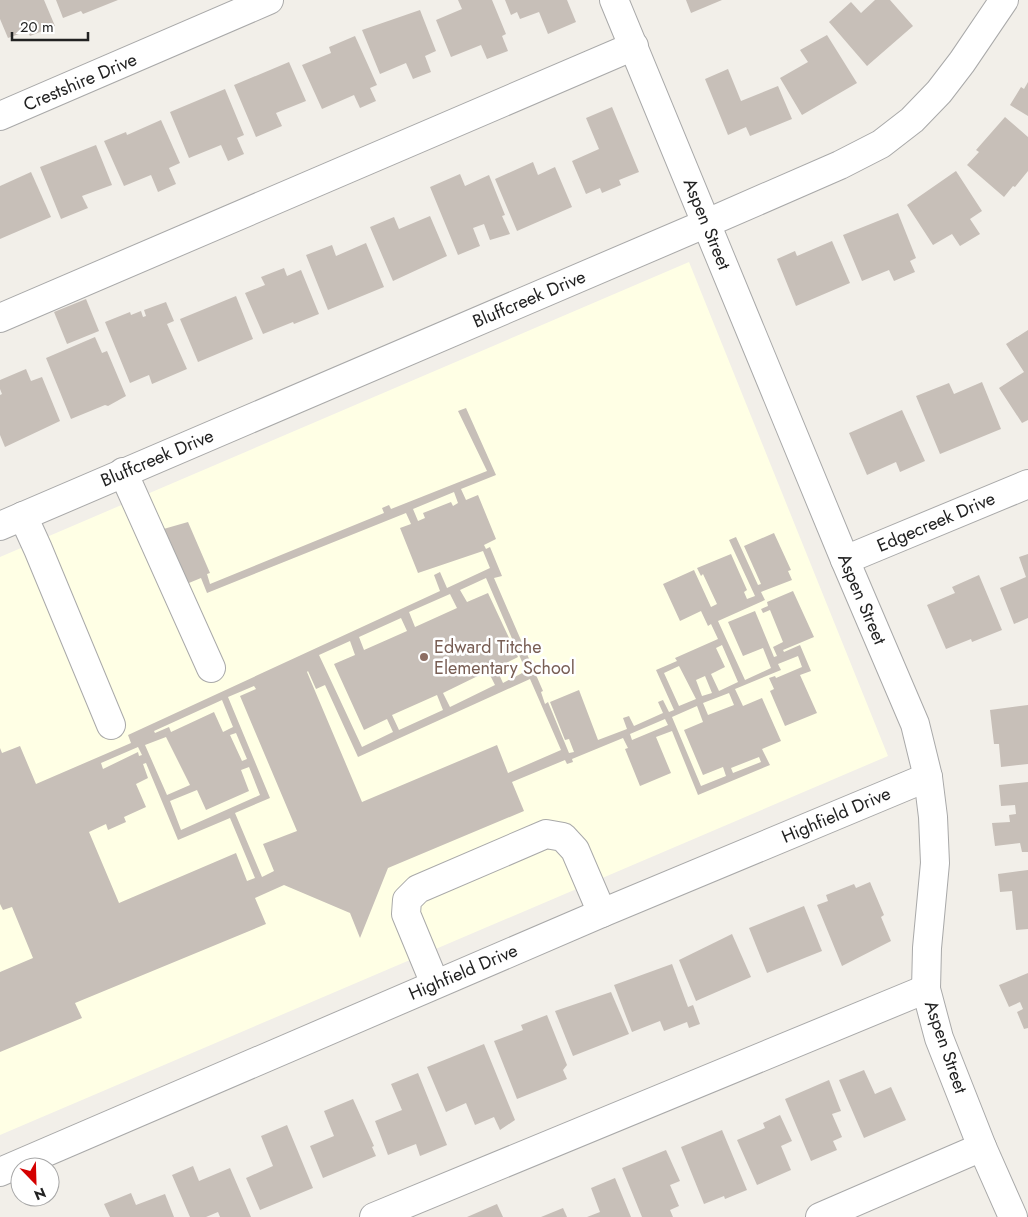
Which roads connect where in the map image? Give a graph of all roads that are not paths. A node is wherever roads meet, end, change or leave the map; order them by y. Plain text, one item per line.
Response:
1 (269, 0) edge
2 (614, 0) edge
3 (1004, 0) edge
4 (634, 46) junction
5 (0, 116) edge
6 (707, 223) junction
7 (0, 318) edge
8 (123, 472) junction
9 (1028, 484) edge
10 (11, 521) edge
11 (845, 560) junction
12 (211, 668) dead end
13 (111, 725) dead end
14 (928, 777) junction
15 (602, 912) junction
16 (435, 984) junction
17 (926, 989) junction
18 (982, 1147) junction
19 (0, 1172) edge
20 (374, 1217) edge
21 (820, 1217) edge
22 (1013, 1217) edge

1 - 5 street, Crestshire Drive
2 - 4 street, Aspen Street
3 - 6 street, Bluffcreek Drive
4 - 6 street, Aspen Street
4 - 7 street
6 - 8 street, Bluffcreek Drive
6 - 11 street, Aspen Street
8 - 10 street, Bluffcreek Drive
8 - 12 street
9 - 11 street, Edgecreek Drive
10 - 13 street
11 - 14 street, Aspen Street
14 - 15 street, Highfield Drive
14 - 17 street, Aspen Street
15 - 16 street, Highfield Drive
15 - 16 street
16 - 19 street, Highfield Drive
17 - 18 street, Aspen Street
17 - 20 street
18 - 21 street
18 - 22 street, Aspen Street

